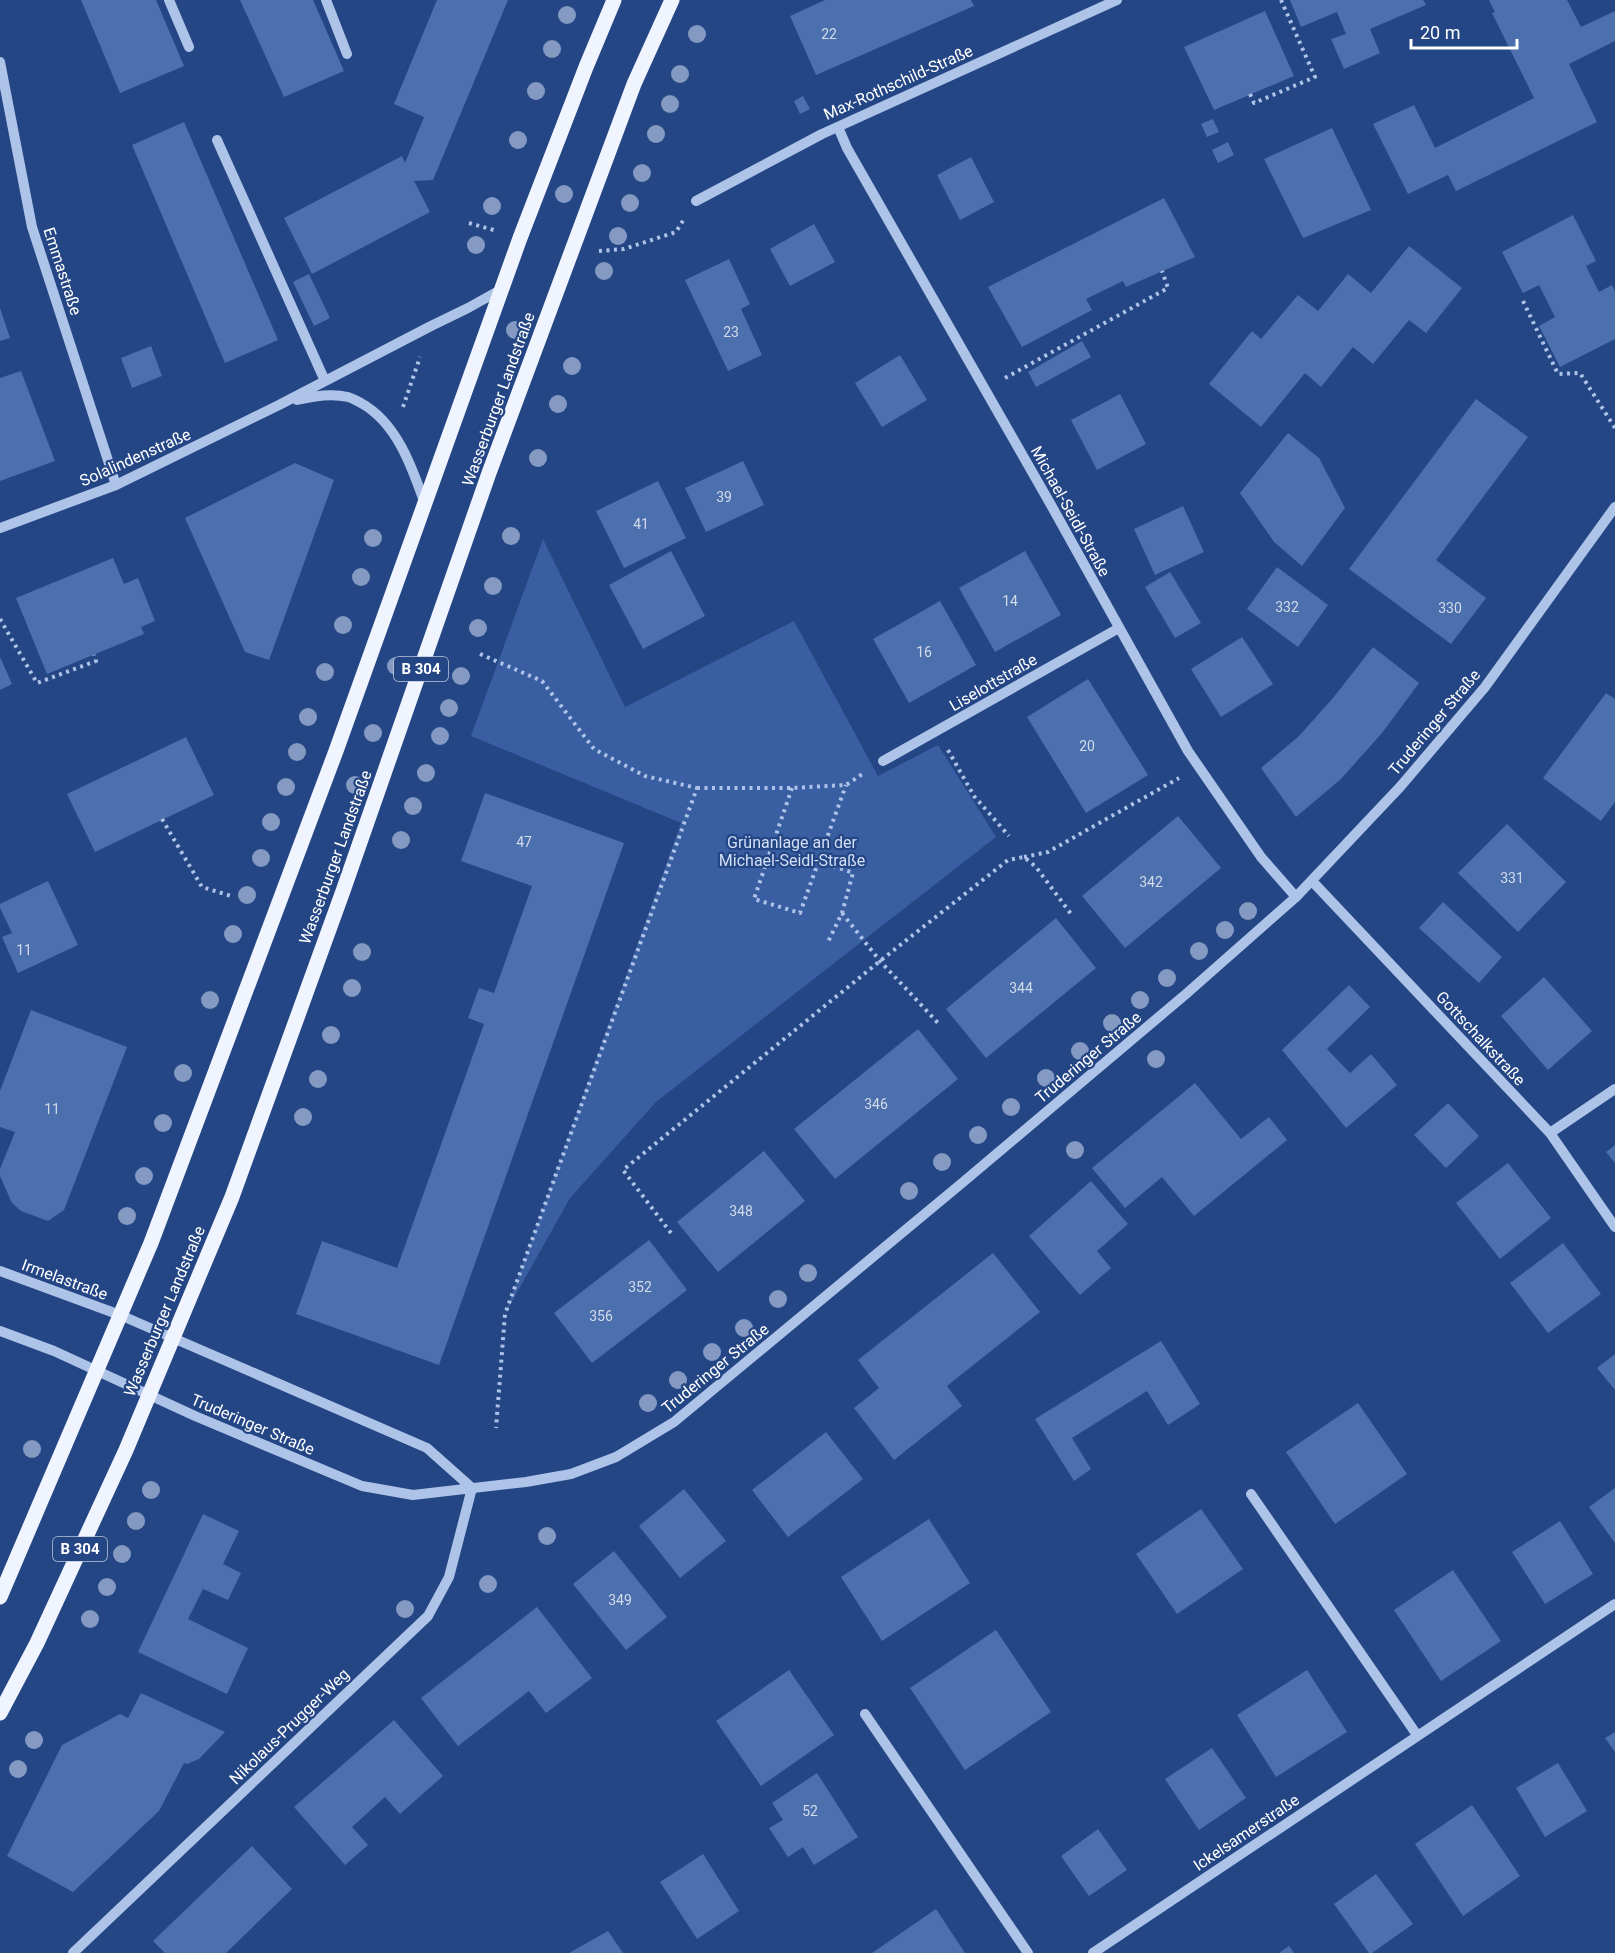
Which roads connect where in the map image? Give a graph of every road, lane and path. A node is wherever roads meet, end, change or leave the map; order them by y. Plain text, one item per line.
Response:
1 (169, 0) edge
2 (326, 0) edge
3 (614, 0) edge
4 (672, 0) edge
5 (1117, 0) edge
6 (1281, 0) edge
7 (189, 47) dead end
8 (347, 54) dead end
9 (0, 62) edge
10 (1250, 94) dead end
11 (838, 127) junction
12 (217, 140) dead end
13 (696, 201) dead end
14 (1162, 271) dead end
15 (502, 289) junction
16 (1523, 301) dead end
17 (431, 326) junction
18 (325, 381) junction
19 (999, 381) dead end
20 (279, 405) junction
21 (1615, 428) edge
22 (394, 433) junction
23 (116, 485) junction
24 (426, 505) junction
25 (1615, 507) edge
26 (0, 528) edge
27 (0, 619) edge
28 (1119, 628) junction
29 (480, 654) dead end
30 (94, 655) dead end
31 (937, 731) junction
32 (883, 761) joint
33 (1182, 777) dead end
34 (846, 785) junction
35 (697, 788) junction
36 (792, 788) junction
37 (162, 819) dead end
38 (1010, 836) dead end
39 (1024, 857) junction
40 (819, 861) junction
41 (1312, 881) junction
42 (231, 896) dead end
43 (1296, 897) junction
44 (842, 913) junction
45 (1071, 914) dead end
46 (828, 942) dead end
47 (880, 961) junction
48 (939, 1024) dead end
49 (1615, 1089) edge
50 (1550, 1133) junction
51 (1615, 1227) edge
52 (671, 1233) dead end
53 (0, 1271) edge
54 (120, 1315) junction
55 (0, 1331) edge
56 (172, 1339) junction
57 (97, 1371) junction
58 (149, 1394) junction
59 (496, 1428) dead end
60 (472, 1488) junction
61 (1251, 1494) dead end
62 (0, 1598) edge
63 (1615, 1604) edge
64 (0, 1713) edge
65 (865, 1714) dead end
66 (1417, 1735) junction
67 (73, 1953) edge
68 (1028, 1953) edge
69 (1093, 1953) edge

1 - 7 street
2 - 8 street
3 - 15 main road, Wasserburger Landstraße / B 304
4 - 56 main road, Wasserburger Landstraße / B 304
5 - 11 street, Max-Rothschild-Straße
6 - 10 path
9 - 23 street, Emmastraße
11 - 13 street, Max-Rothschild-Straße
11 - 28 street, Michael-Seidl-Straße
12 - 18 street
14 - 19 path
15 - 17 street, Solalindenstraße
15 - 24 main road, Wasserburger Landstraße / B 304
16 - 21 path
17 - 18 street, Solalindenstraße
17 - 22 path
18 - 20 street, Solalindenstraße
20 - 22 street, Solalindenstraße
20 - 23 street, Solalindenstraße
22 - 24 street, Solalindenstraße
23 - 26 street, Solalindenstraße
24 - 54 main road, Wasserburger Landstraße / B 304
25 - 41 street, Truderinger Straße
27 - 30 path
28 - 31 street, Liselottstraße
28 - 43 street, Michael-Seidl-Straße
29 - 35 path
31 - 32 street, Liselottstraße
31 - 38 path
32 - 34 path
33 - 39 path
34 - 36 path
34 - 40 path
35 - 36 path
35 - 59 path
36 - 40 path
37 - 42 path
39 - 45 path
39 - 47 path
40 - 44 path
41 - 43 street, Truderinger Straße
41 - 50 street, Gottschalkstraße
43 - 60 street, Truderinger Straße
44 - 46 path
44 - 47 path
47 - 48 path
47 - 52 path
49 - 50 street
50 - 51 street, Gottschalkstraße
53 - 54 street, Irmelastraße
54 - 56 street
54 - 57 main road, Wasserburger Landstraße / B 304
55 - 57 street, Truderinger Straße
56 - 58 main road, Wasserburger Landstraße / B 304
56 - 60 street
57 - 58 street, Truderinger Straße
57 - 62 main road, Wasserburger Landstraße / B 304
58 - 60 street, Truderinger Straße
58 - 64 main road, Wasserburger Landstraße / B 304
60 - 67 street, Nikolaus-Prugger-Weg
61 - 66 street
63 - 66 street, Ickelsamerstraße
65 - 68 street
66 - 69 street, Ickelsamerstraße

